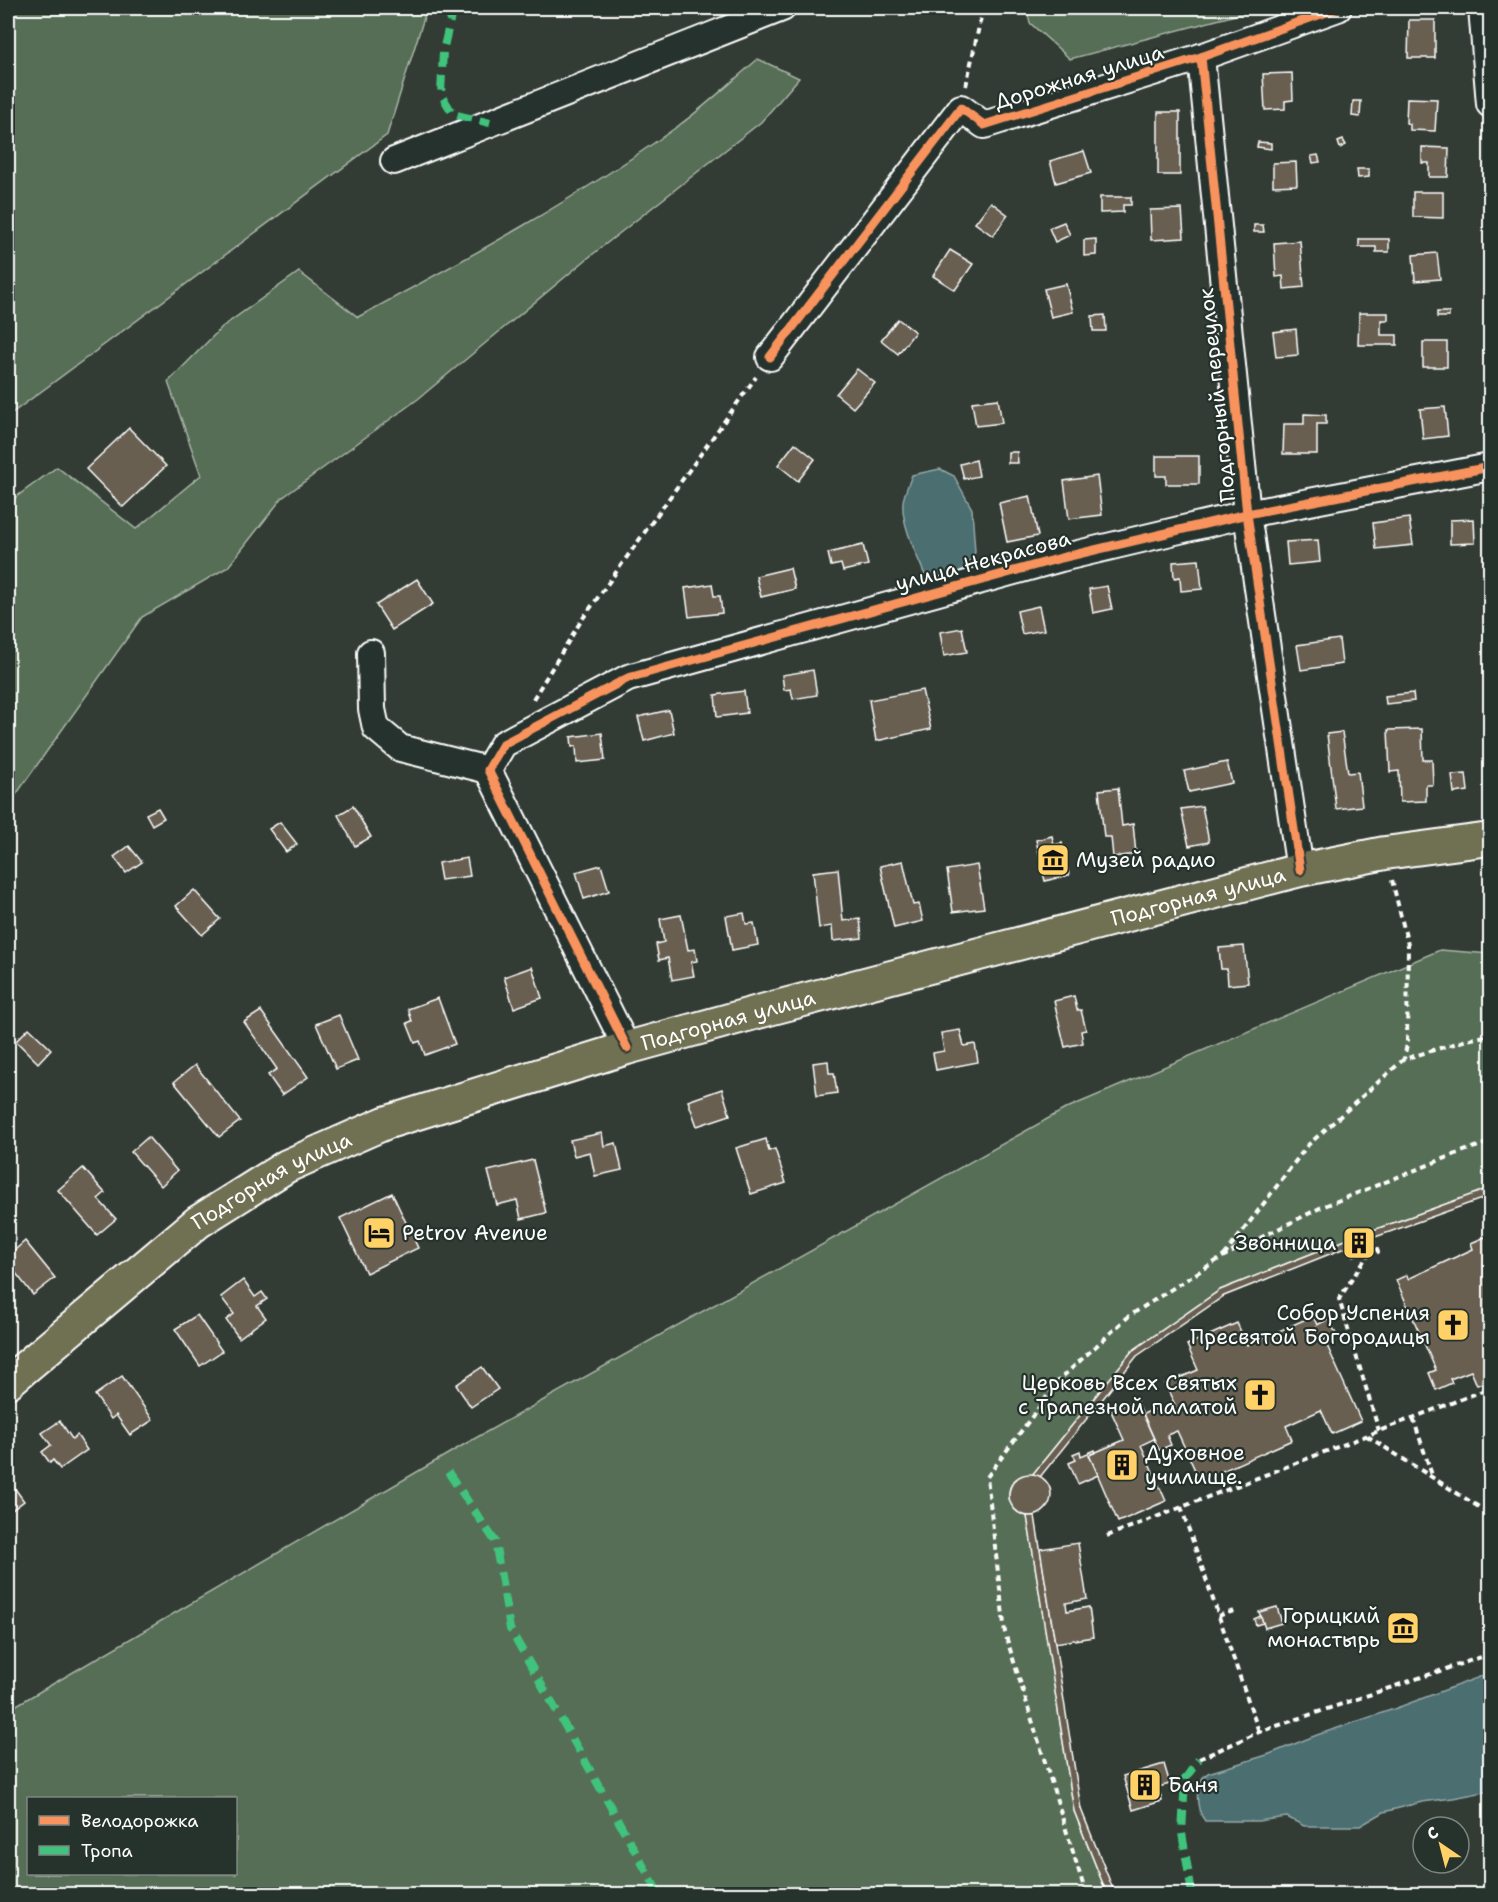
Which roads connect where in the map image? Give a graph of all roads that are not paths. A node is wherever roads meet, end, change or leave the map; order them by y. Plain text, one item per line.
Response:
1 (782, 8) edge
2 (1338, 8) edge
3 (1482, 8) edge
4 (1201, 57) junction
5 (1491, 104) edge
6 (394, 161) dead end
7 (770, 357) road end
8 (1491, 467) edge
9 (1247, 514) junction
10 (371, 653) dead end
11 (488, 770) junction
12 (1491, 838) edge
13 (1300, 870) junction
14 (627, 1048) junction
15 (8, 1382) edge

1 - 6 street
2 - 4 street, Дорожная улица
3 - 5 street
4 - 7 street, Дорожная улица
4 - 9 street, Подгорный переулок
8 - 9 street, улица Некрасова
9 - 11 street, улица Некрасова
9 - 13 street, Подгорный переулок
10 - 11 street
11 - 14 street
12 - 13 main road, Подгорная улица
13 - 14 main road, Подгорная улица
14 - 15 main road, Подгорная улица

